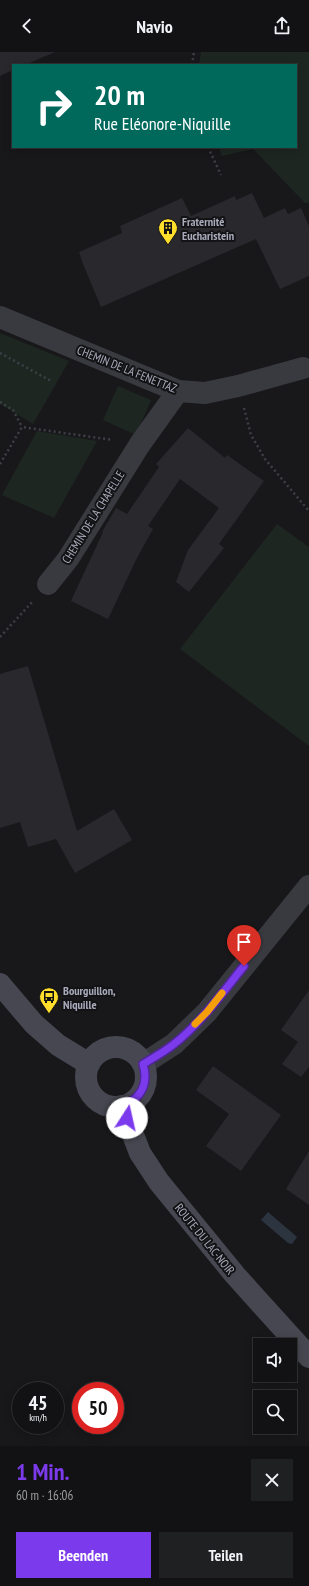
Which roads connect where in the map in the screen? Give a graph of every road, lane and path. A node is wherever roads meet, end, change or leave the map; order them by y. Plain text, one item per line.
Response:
1 (194, 52) edge
2 (192, 64) edge
3 (208, 148) edge
4 (221, 175) dead end
5 (0, 317) edge
6 (0, 353) edge
7 (303, 368) dead end
8 (51, 381) dead end
9 (238, 386) junction
10 (178, 391) junction
11 (0, 402) edge
12 (22, 427) junction
13 (140, 444) junction
14 (0, 464) edge
15 (309, 511) edge
16 (48, 584) joint
17 (0, 637) edge
18 (309, 886) edge
19 (0, 984) edge
20 (89, 1064) junction
21 (143, 1064) junction
22 (122, 1106) junction
23 (309, 1357) edge

1 - 2 path
3 - 4 path
5 - 10 street, CHEMIN DE LA FENETTAZ
6 - 8 path
7 - 9 street, CHEMIN DE LA FENETTAZ
9 - 10 street, CHEMIN DE LA FENETTAZ
9 - 15 path
10 - 13 street, CHEMIN DE LA CHAPELLE
11 - 12 path
12 - 13 path
12 - 14 path
13 - 16 street, CHEMIN DE LA CHAPELLE
16 - 17 path
18 - 21 street
19 - 20 main road
20 - 21 main road
20 - 22 main road
21 - 22 main road
22 - 23 main road, ROUTE DU LAC-NOIR

